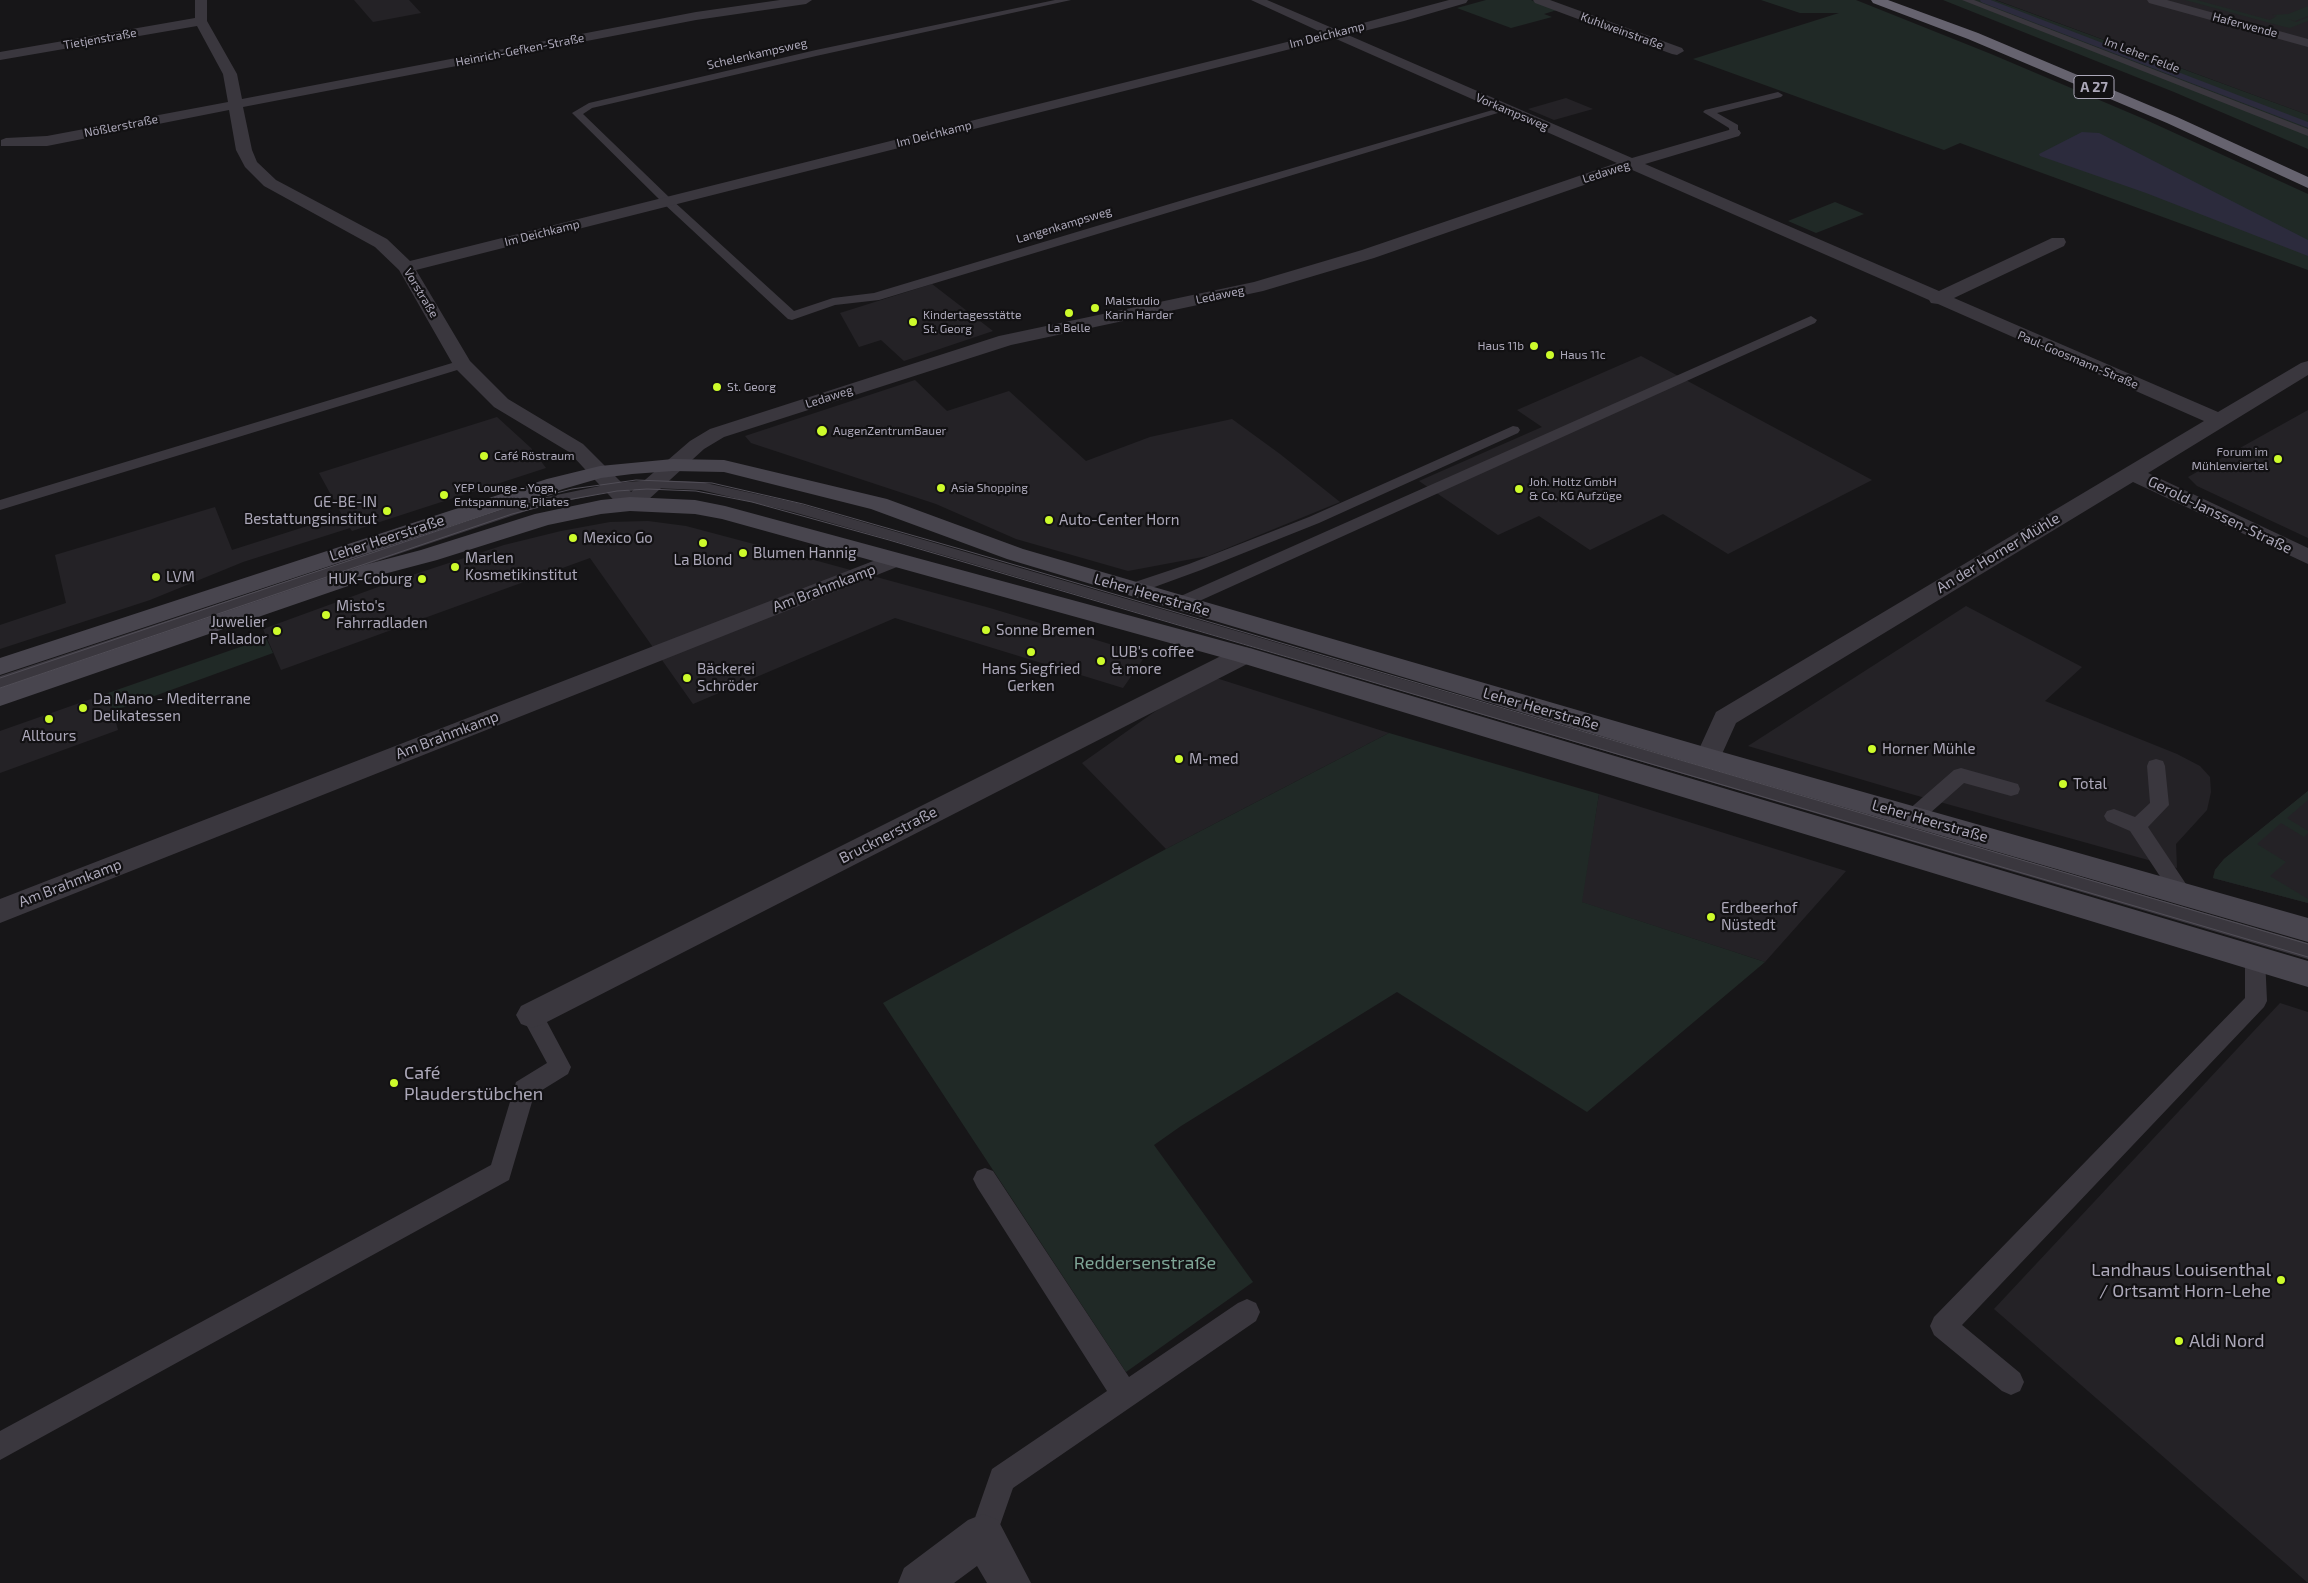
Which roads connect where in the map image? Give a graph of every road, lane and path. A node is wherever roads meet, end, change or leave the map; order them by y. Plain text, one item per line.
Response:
1 (201, 0) edge
2 (806, 0) edge
3 (1067, 0) edge
4 (1257, 0) edge
5 (1462, 0) edge
6 (1539, 0) edge
7 (1876, 0) edge
8 (1914, 0) edge
9 (1966, 0) edge
10 (2153, 0) edge
11 (201, 21) junction
12 (1332, 34) junction
13 (2308, 43) edge
14 (1677, 51) dead end
15 (0, 56) edge
16 (2079, 66) dead end
17 (1778, 95) dead end
18 (235, 104) junction
19 (1506, 108) junction
20 (1734, 133) joint
21 (2308, 133) edge
22 (6, 143) dead end
23 (1632, 163) junction
24 (2308, 183) edge
25 (667, 201) junction
26 (1768, 223) joint
27 (2058, 242) dead end
28 (406, 267) junction
29 (1937, 299) junction
30 (1811, 320) dead end
31 (462, 364) junction
32 (2308, 366) edge
33 (2219, 420) junction
34 (1513, 430) dead end
35 (674, 466) junction
36 (2132, 473) junction
37 (653, 484) junction
38 (615, 488) junction
39 (0, 505) edge
40 (2308, 557) edge
41 (894, 560) junction
42 (1132, 589) junction
43 (1180, 603) junction
44 (1244, 655) junction
45 (0, 667) edge
46 (0, 682) edge
47 (0, 697) edge
48 (1708, 758) junction
49 (2156, 766) dead end
50 (2012, 789) dead end
51 (1914, 816) junction
52 (2114, 816) dead end
53 (2137, 826) junction
54 (2182, 893) junction
55 (0, 911) edge
56 (2308, 930) edge
57 (2308, 951) edge
58 (2254, 958) junction
59 (2308, 974) edge
60 (532, 1014) joint
61 (985, 1179) dead end
62 (1247, 1312) dead end
63 (2011, 1382) dead end
64 (1125, 1395) junction
65 (0, 1446) edge
66 (983, 1535) junction
67 (919, 1583) edge
68 (1010, 1583) edge

1 - 11 street, Vorstraße
2 - 18 street, Heinrich-Gefken-Straße
3 - 25 lane, Schelenkampsweg
4 - 12 street, Vorkampsweg
5 - 12 street, Im Deichkamp
6 - 14 street, Kuhlweinstraße
7 - 24 highway, A 27
8 - 16 highway, A 27
9 - 21 lane, Im Leher Felde
10 - 13 street, Haferwende
11 - 15 street, Tietjenstraße
11 - 18 street, Vorstraße
12 - 19 street, Vorkampsweg
12 - 25 street, Im Deichkamp
17 - 20 lane, Ledaweg
18 - 22 street, Nößlerstraße
18 - 28 street, Vorstraße
19 - 23 street, Vorkampsweg
19 - 25 lane, Langenkampsweg
20 - 23 street, Ledaweg
23 - 26 street, Vorkampsweg
23 - 35 street, Ledaweg
25 - 28 street, Im Deichkamp
26 - 29 street, Paul-Goosmann-Straße
27 - 29 street
28 - 31 street, Vorstraße
29 - 33 street, Paul-Goosmann-Straße
30 - 43 lane
31 - 38 street, Vorstraße
31 - 39 lane
32 - 33 street, An der Horner Mühle
33 - 36 street, An der Horner Mühle
34 - 42 lane
35 - 37 street, Ledaweg
35 - 38 main road, Leher Heerstraße
35 - 42 main road, Leher Heerstraße
36 - 40 street, Gerold-Janssen-Straße
36 - 48 street, An der Horner Mühle
37 - 38 street, Ledaweg
37 - 57 lane
38 - 41 main road, Leher Heerstraße
38 - 45 main road, Leher Heerstraße
38 - 46 lane
38 - 47 main road, Leher Heerstraße
41 - 44 main road, Leher Heerstraße
41 - 55 street, Am Brahmkamp
42 - 43 main road, Leher Heerstraße
43 - 48 main road, Leher Heerstraße
44 - 58 main road, Leher Heerstraße
44 - 60 street, Brucknerstraße
48 - 51 main road, Leher Heerstraße
49 - 53 lane
50 - 51 lane
51 - 54 main road, Leher Heerstraße
52 - 53 lane
53 - 54 lane
54 - 56 main road, Leher Heerstraße
58 - 59 main road, Leher Heerstraße
58 - 63 lane
60 - 65 lane
61 - 64 lane
62 - 64 lane
64 - 66 lane
66 - 67 street
66 - 68 street

